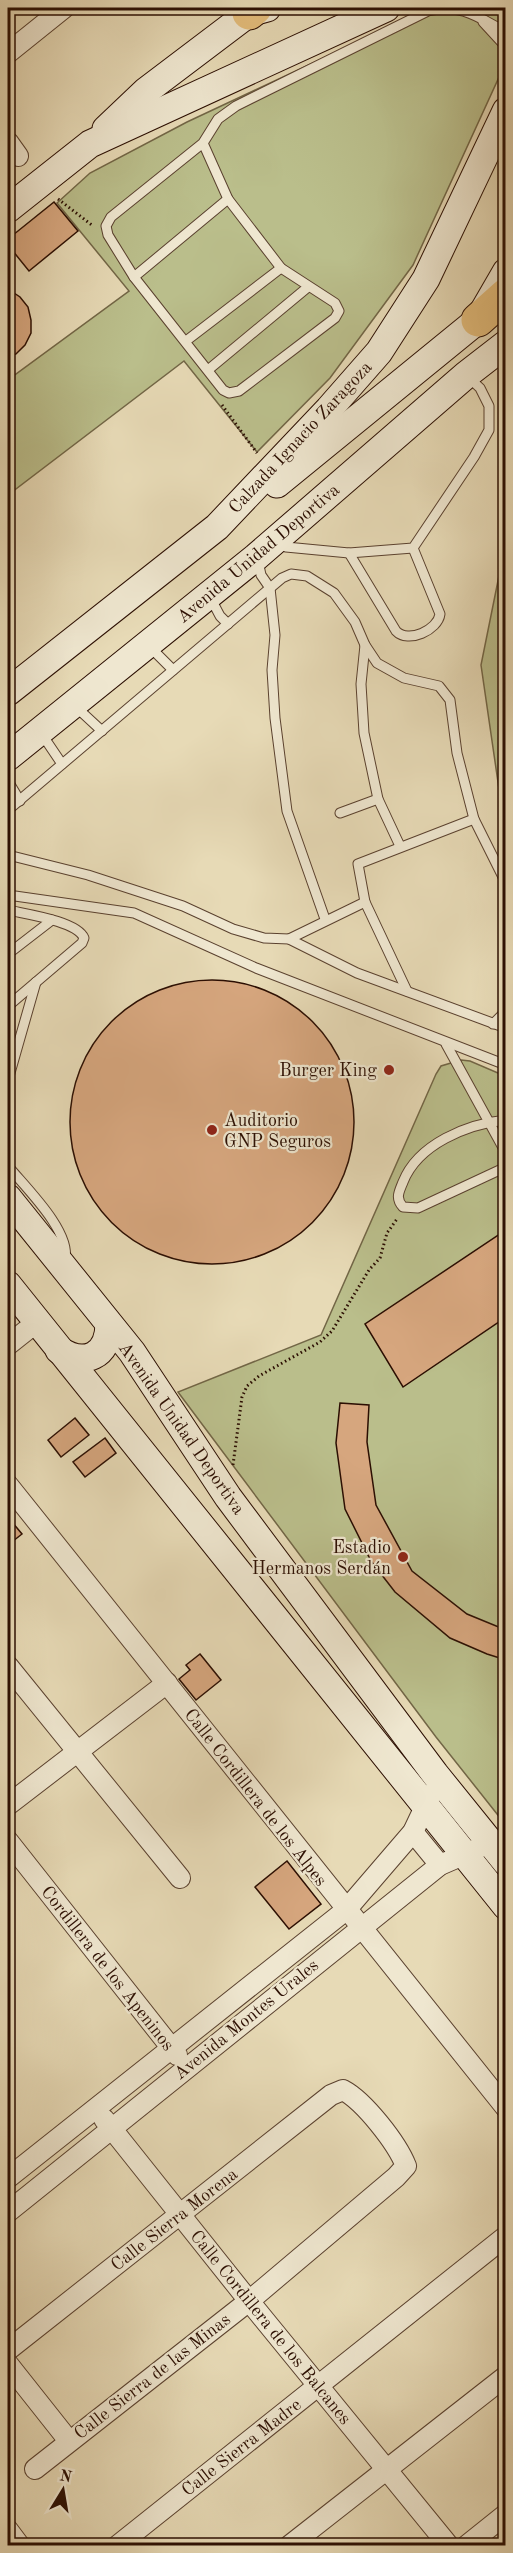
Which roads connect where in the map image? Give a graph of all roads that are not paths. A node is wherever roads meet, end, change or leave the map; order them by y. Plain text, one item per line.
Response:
1 (64, 8) edge
2 (386, 8) edge
3 (257, 9) edge
4 (478, 17) junction
5 (506, 32) edge
6 (506, 47) edge
7 (8, 53) edge
8 (506, 111) edge
9 (203, 143) junction
10 (90, 144) junction
11 (228, 199) junction
12 (8, 209) edge
13 (280, 268) junction
14 (506, 272) edge
15 (134, 277) junction
16 (308, 287) junction
17 (506, 295) edge
18 (478, 320) junction
19 (186, 341) junction
20 (506, 344) edge
21 (208, 370) junction
22 (466, 375) junction
23 (217, 527) junction
24 (413, 548) junction
25 (265, 549) junction
26 (349, 553) junction
27 (270, 588) junction
28 (209, 595) junction
29 (228, 624) junction
30 (148, 644) junction
31 (365, 645) junction
32 (173, 670) junction
33 (8, 692) edge
34 (74, 704) junction
35 (40, 731) junction
36 (102, 731) junction
37 (8, 757) edge
38 (62, 764) junction
39 (8, 782) edge
40 (378, 799) junction
41 (20, 801) junction
42 (8, 810) edge
43 (340, 813) dead end
44 (474, 819) junction
45 (400, 846) junction
46 (8, 855) edge
47 (506, 883) edge
48 (8, 895) edge
49 (366, 902) junction
50 (8, 910) edge
51 (52, 920) junction
52 (326, 920) junction
53 (289, 939) junction
54 (8, 954) edge
55 (36, 982) junction
56 (407, 991) junction
57 (8, 1006) edge
58 (506, 1011) edge
59 (493, 1024) junction
60 (506, 1028) edge
61 (446, 1044) junction
62 (506, 1065) edge
63 (8, 1080) edge
64 (506, 1120) edge
65 (489, 1122) junction
66 (506, 1153) edge
67 (8, 1166) edge
68 (506, 1167) edge
69 (8, 1198) edge
70 (63, 1267) junction
71 (8, 1285) edge
72 (37, 1322) junction
73 (109, 1325) junction
74 (8, 1345) edge
75 (59, 1350) junction
76 (8, 1485) edge
77 (8, 1666) edge
78 (167, 1683) junction
79 (76, 1752) junction
80 (435, 1774) junction
81 (8, 1805) edge
82 (425, 1806) junction
83 (412, 1832) junction
84 (8, 1841) edge
85 (500, 1855) edge
86 (452, 1860) junction
87 (180, 1878) dead end
88 (506, 1905) edge
89 (346, 1910) junction
90 (360, 1927) junction
91 (170, 2047) junction
92 (186, 2067) junction
93 (342, 2090) joint
94 (95, 2107) junction
95 (506, 2108) edge
96 (111, 2128) junction
97 (11, 2169) edge
98 (8, 2212) edge
99 (180, 2214) junction
100 (506, 2236) edge
101 (249, 2301) junction
102 (8, 2350) edge
103 (8, 2364) edge
104 (506, 2376) edge
105 (320, 2385) junction
106 (69, 2442) junction
107 (35, 2469) dead end
108 (387, 2469) junction
109 (506, 2514) edge
110 (8, 2530) edge
111 (20, 2546) edge
112 (117, 2546) edge
113 (289, 2546) edge
114 (449, 2546) edge
115 (466, 2546) edge

1 - 7 street
2 - 10 street
3 - 10 street
4 - 5 lane
4 - 6 lane
4 - 9 lane
8 - 23 street, Calzada Ignacio Zaragoza
9 - 11 lane
9 - 15 lane
10 - 12 street
11 - 13 lane
11 - 15 lane
13 - 16 lane
13 - 19 lane
14 - 18 street
15 - 19 lane
16 - 21 lane
16 - 21 lane
17 - 18 highway
18 - 22 street
18 - 23 street
19 - 21 lane
20 - 22 street, Avenida Unidad Deportiva
22 - 24 lane
22 - 25 street, Avenida Unidad Deportiva
23 - 33 street, Calzada Ignacio Zaragoza
24 - 26 lane
24 - 26 lane
25 - 26 lane
25 - 27 lane
25 - 28 street, Avenida Unidad Deportiva
27 - 29 lane
27 - 31 lane
27 - 52 lane
28 - 29 lane
28 - 30 street, Avenida Unidad Deportiva
29 - 32 lane
30 - 32 lane
30 - 34 street, Avenida Unidad Deportiva
31 - 40 lane
31 - 44 lane
32 - 36 lane
34 - 35 street, Avenida Unidad Deportiva
34 - 36 lane
35 - 37 street, Avenida Unidad Deportiva
35 - 38 lane
36 - 38 lane
38 - 41 lane
39 - 41 lane
40 - 43 lane
40 - 45 lane
41 - 42 lane
44 - 45 lane
44 - 47 lane
45 - 49 lane
46 - 53 lane
48 - 61 lane
49 - 52 lane
49 - 56 lane
50 - 51 lane
51 - 54 lane
51 - 55 lane
52 - 53 lane
53 - 56 lane
55 - 57 lane
55 - 63 lane
56 - 59 lane
58 - 59 lane
59 - 60 lane
61 - 62 lane
61 - 65 lane
64 - 65 lane
65 - 66 lane
65 - 68 lane
67 - 70 lane
69 - 70 street, Avenida Unidad Deportiva
70 - 73 street, Avenida Unidad Deportiva
71 - 72 street
72 - 74 street
72 - 75 street
73 - 75 street
73 - 80 street, Avenida Unidad Deportiva
75 - 82 street
76 - 78 street, Calle Cordillera de los Alpes
77 - 79 street
78 - 79 street
78 - 89 street, Calle Cordillera de los Alpes
79 - 81 street
79 - 87 street
80 - 82 street, Avenida Montes Urales
80 - 85 street, Avenida Unidad Deportiva
82 - 83 street, Avenida Montes Urales
82 - 86 street
83 - 86 street
83 - 89 street, Avenida Montes Urales
84 - 91 street, Cordillera de los Apeninos
85 - 86 street, Avenida Montes Urales
86 - 88 street
86 - 90 street, Avenida Montes Urales
89 - 90 street, Calle Cordillera de los Alpes
89 - 91 street, Avenida Montes Urales
90 - 92 street, Avenida Montes Urales
90 - 95 street, Calle Cordillera de los Alpes
91 - 92 street, Cordillera de los Apeninos
91 - 94 street, Avenida Montes Urales
92 - 96 street, Avenida Montes Urales
93 - 99 street, Calle Sierra Morena
93 - 101 street, Calle Sierra de las Minas
94 - 96 street, Calle Cordillera de los Balcanes
94 - 97 street, Avenida Montes Urales
96 - 98 street, Avenida Montes Urales
96 - 99 street, Calle Cordillera de los Balcanes
99 - 101 street, Calle Cordillera de los Balcanes
99 - 102 street, Calle Sierra Morena
100 - 105 street, Calle Sierra Madre
101 - 105 street, Calle Cordillera de los Balcanes
101 - 106 street, Calle Sierra de las Minas
103 - 106 street
104 - 108 street
105 - 108 street, Calle Cordillera de los Balcanes
105 - 112 street, Calle Sierra Madre
106 - 107 street, Calle Sierra de las Minas
108 - 113 street
108 - 114 street, Calle Cordillera de los Balcanes
109 - 115 street
110 - 111 street

